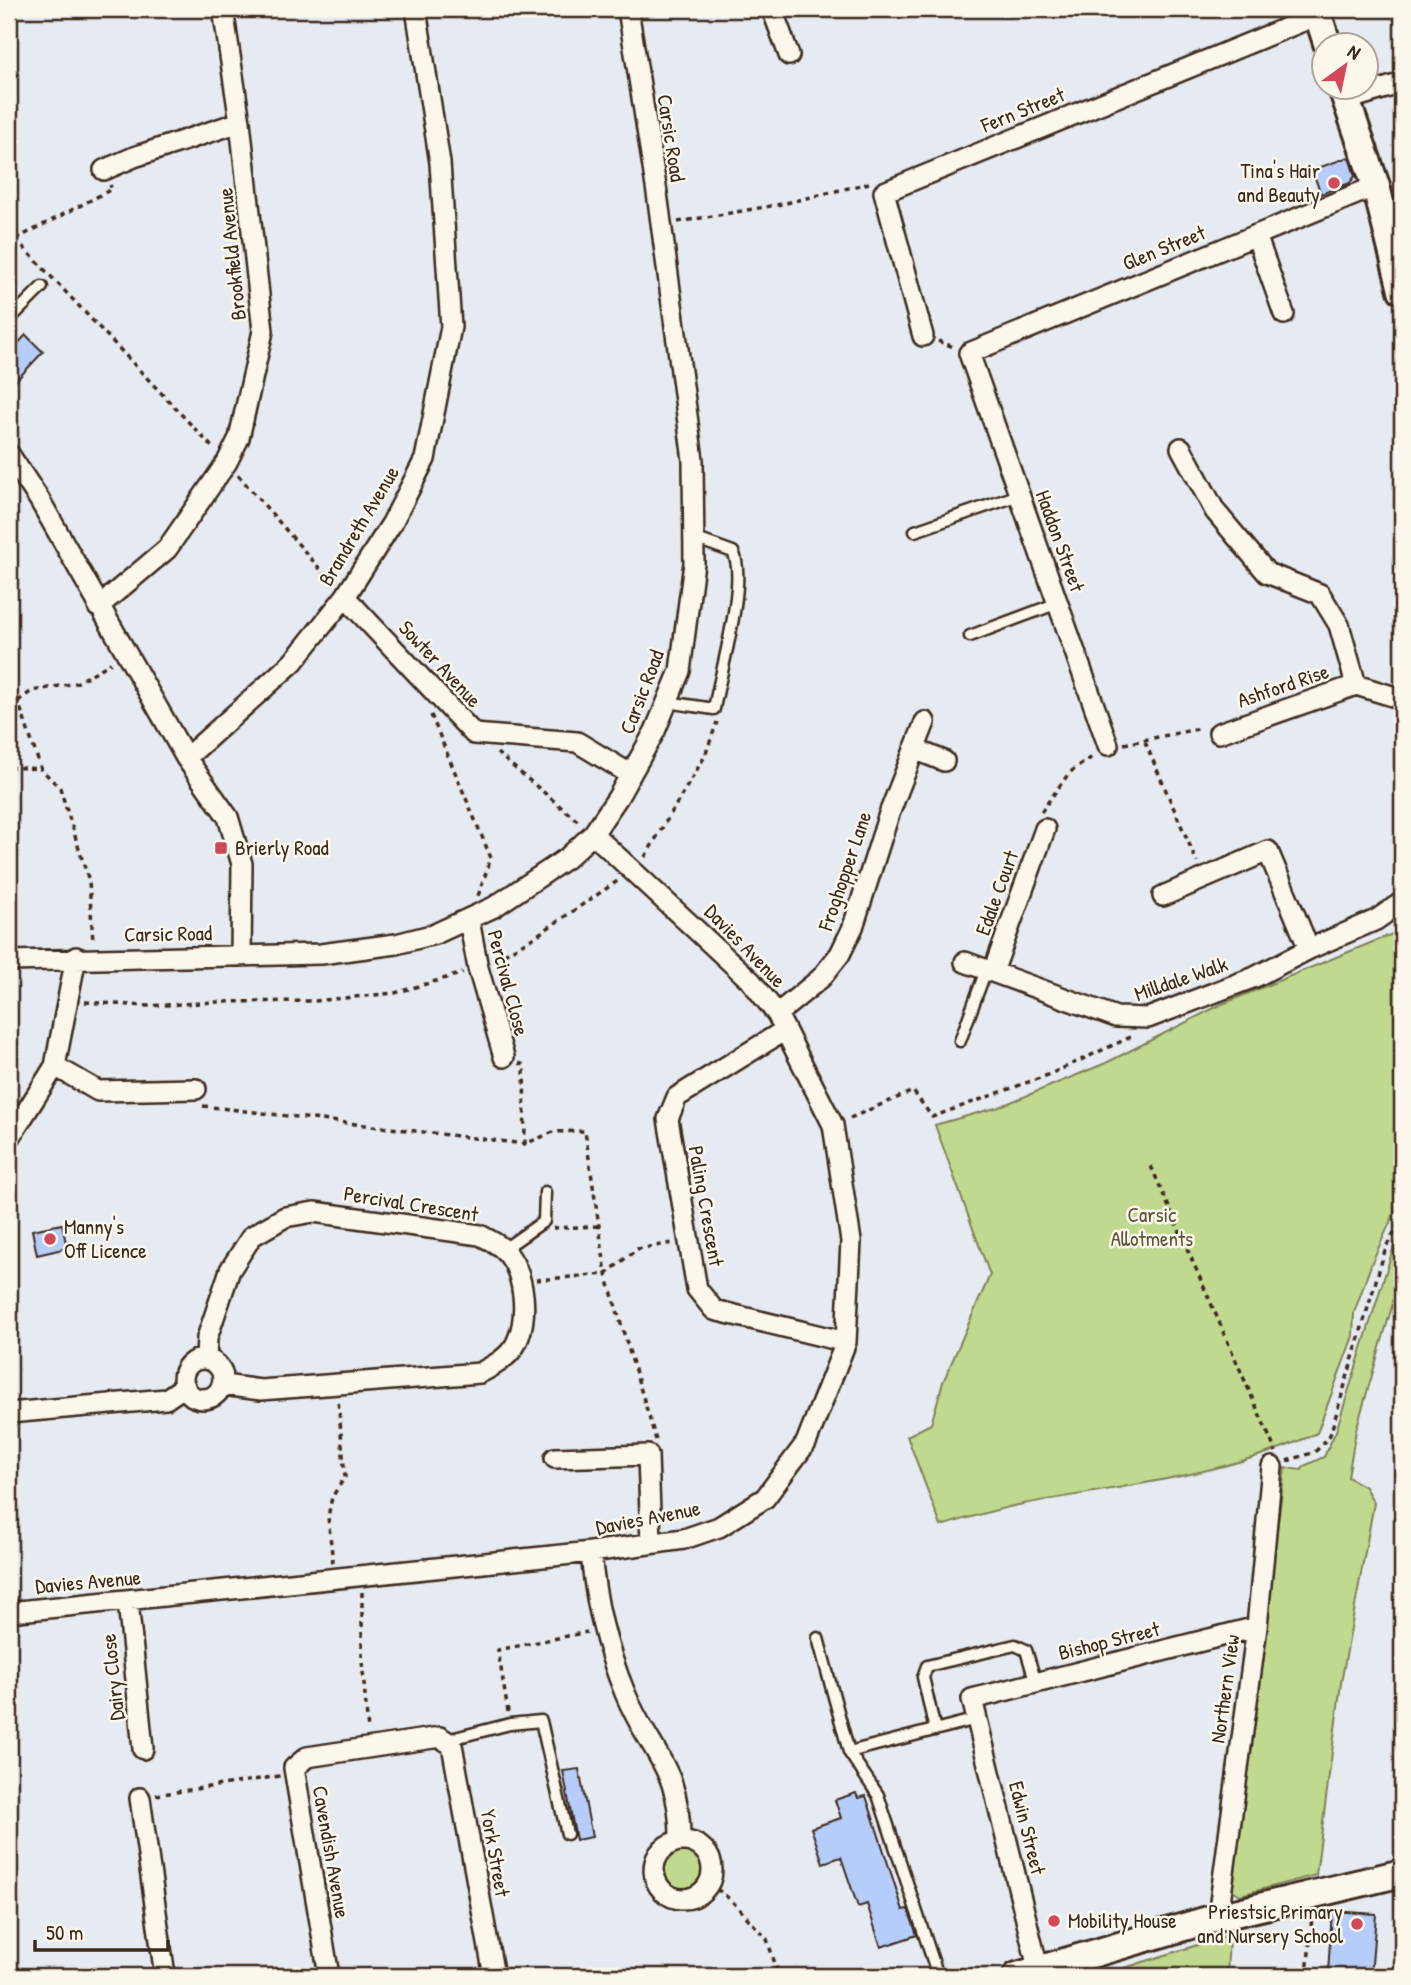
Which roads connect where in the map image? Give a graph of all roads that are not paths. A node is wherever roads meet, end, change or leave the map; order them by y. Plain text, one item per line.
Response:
1 (223, 9) edge
2 (416, 9) edge
3 (628, 9) edge
4 (772, 9) edge
5 (1317, 12) edge
6 (1323, 32) edge
7 (789, 55) dead end
8 (1402, 83) edge
9 (1380, 87) edge
10 (1348, 102) edge
11 (240, 122) junction
12 (104, 170) road end
13 (1376, 186) junction
14 (1256, 235) junction
15 (42, 287) dead end
16 (1402, 290) edge
17 (1284, 314) dead end
18 (9, 320) edge
19 (923, 336) road end
20 (969, 353) joint
21 (1181, 448) dead end
22 (9, 454) edge
23 (1019, 495) junction
24 (915, 531) dead end
25 (694, 538) junction
26 (345, 597) junction
27 (1058, 603) junction
28 (98, 607) junction
29 (970, 636) dead end
30 (1356, 685) junction
31 (1402, 699) edge
32 (667, 702) junction
33 (925, 722) dead end
34 (1219, 733) road end
35 (1108, 745) road end
36 (914, 749) junction
37 (186, 758) junction
38 (944, 761) dead end
39 (630, 774) junction
40 (1045, 829) road end
41 (593, 834) junction
42 (1163, 896) dead end
43 (1402, 902) edge
44 (469, 920) junction
45 (1309, 949) junction
46 (241, 956) junction
47 (85, 957) junction
48 (9, 961) edge
49 (965, 962) dead end
50 (990, 971) junction
51 (781, 1022) junction
52 (960, 1041) dead end
53 (504, 1057) road end
54 (55, 1066) junction
55 (196, 1089) road end
56 (9, 1139) edge
57 (545, 1192) dead end
58 (503, 1249) junction
59 (846, 1342) junction
60 (206, 1359) junction
61 (223, 1385) junction
62 (185, 1386) junction
63 (9, 1413) edge
64 (555, 1458) dead end
65 (1272, 1467) road end
66 (651, 1543) junction
67 (591, 1552) junction
68 (128, 1601) junction
69 (9, 1612) edge
70 (1257, 1627) junction
71 (818, 1638) dead end
72 (1036, 1683) junction
73 (972, 1699) joint
74 (977, 1719) junction
75 (935, 1730) junction
76 (447, 1740) junction
77 (143, 1749) dead end
78 (849, 1752) junction
79 (140, 1798) road end
80 (567, 1834) dead end
81 (680, 1841) junction
82 (1402, 1873) edge
83 (1218, 1917) junction
84 (1027, 1972) edge
85 (164, 1976) edge
86 (329, 1976) edge
87 (494, 1976) edge
88 (938, 1976) edge

1 - 11 street, Brookfield Avenue
2 - 26 street, Brandreth Avenue
3 - 25 street, Carsic Road
4 - 7 street
5 - 6 main road
5 - 19 street, Fern Street
8 - 9 street
10 - 13 main road
11 - 12 street
11 - 28 street, Brookfield Avenue
13 - 14 street, Glen Street
13 - 16 main road
14 - 17 street
14 - 20 street, Glen Street
15 - 18 lane
20 - 23 street, Haddon Street
21 - 30 street
22 - 28 street
23 - 24 lane
23 - 27 street, Haddon Street
25 - 32 street, Carsic Road
25 - 32 lane
26 - 37 street, Brandreth Avenue
26 - 39 street, Sowter Avenue
27 - 29 lane
27 - 35 street, Haddon Street
28 - 37 street
30 - 31 street, Ashford Rise
30 - 34 street, Ashford Rise
32 - 39 street, Carsic Road
33 - 36 street, Froghopper Lane
36 - 38 street
36 - 51 street, Froghopper Lane
37 - 46 street
39 - 41 street, Carsic Road
40 - 50 street, Edale Court
41 - 44 street, Carsic Road
41 - 51 street, Davies Avenue
42 - 45 street
43 - 45 street, Milldale Walk
44 - 46 street, Carsic Road
44 - 53 street, Percival Close
45 - 50 street, Milldale Walk
46 - 47 street, Carsic Road
47 - 48 street, Carsic Road
47 - 54 street
49 - 50 street, Milldale Walk
50 - 52 lane
51 - 59 street, Davies Avenue
51 - 59 street, Paling Crescent
54 - 55 street
54 - 56 street
57 - 58 lane
58 - 60 street, Percival Crescent
58 - 61 street
59 - 66 street, Davies Avenue
60 - 61 street
60 - 62 street
61 - 62 street
62 - 63 street
64 - 66 street
65 - 70 street, Northern View
66 - 67 street, Davies Avenue
67 - 68 street, Davies Avenue
67 - 81 street
68 - 69 street, Davies Avenue
68 - 77 street, Dairy Close
70 - 72 street, Bishop Street
70 - 83 street, Northern View
71 - 78 lane
72 - 73 street, Bishop Street
72 - 75 lane
73 - 74 street, Edwin Street
74 - 75 lane
74 - 84 street, Edwin Street
75 - 78 lane
76 - 80 lane
76 - 86 street, Cavendish Avenue
76 - 87 street, York Street
78 - 88 lane
79 - 85 street
81 - 81 street
82 - 83 main road
83 - 84 main road

